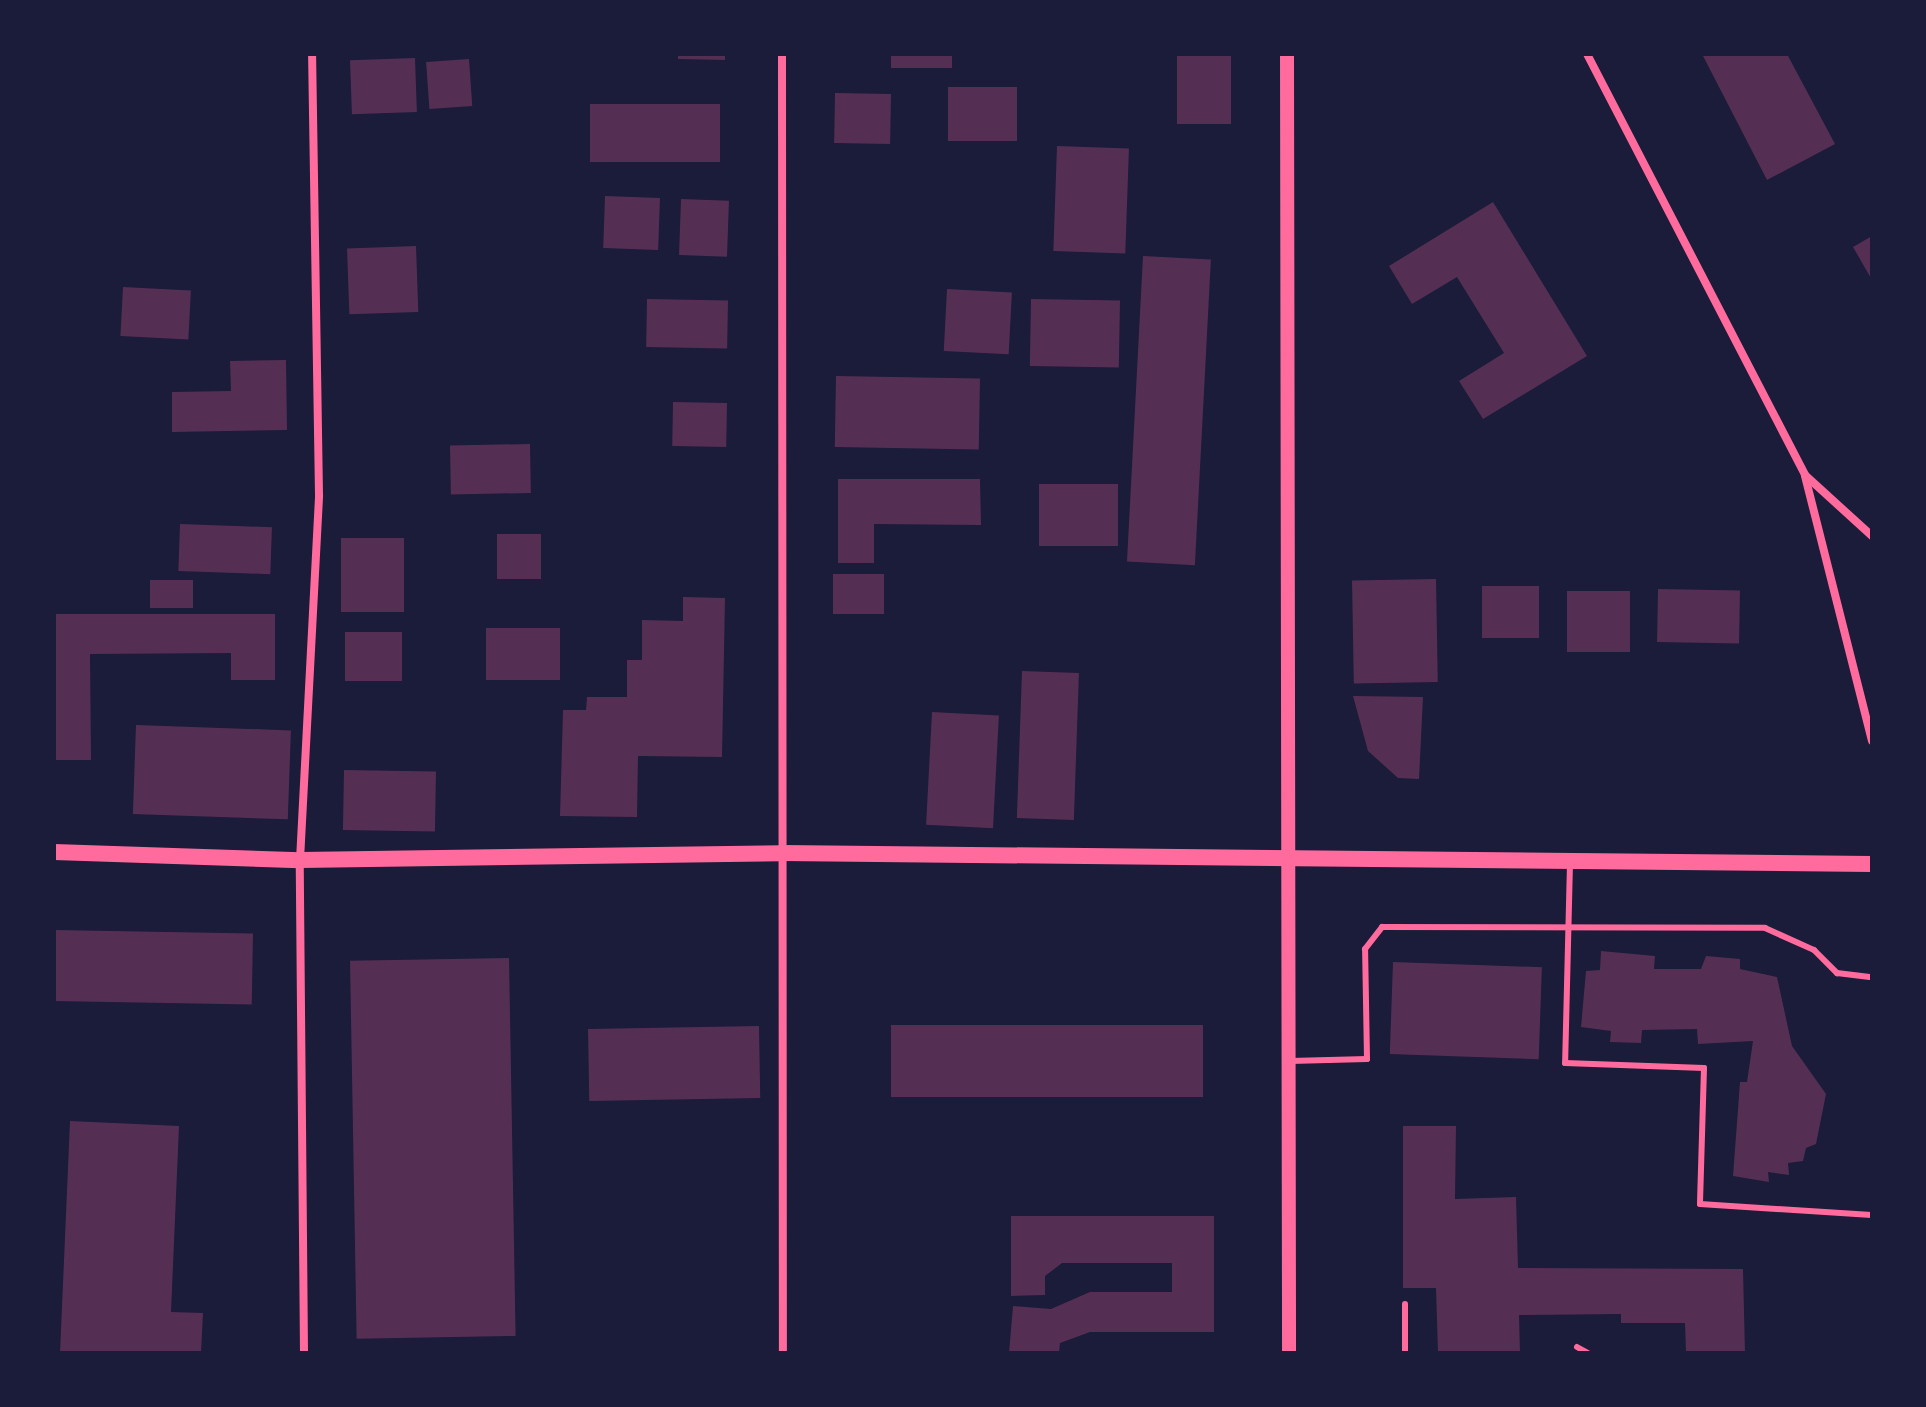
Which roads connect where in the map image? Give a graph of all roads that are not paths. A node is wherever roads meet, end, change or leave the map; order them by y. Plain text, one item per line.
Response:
1 (312, 54) edge
2 (782, 54) edge
3 (1587, 54) edge
4 (1288, 55) edge
5 (1805, 475) junction
6 (1872, 536) edge
7 (1872, 741) edge
8 (54, 852) edge
9 (782, 853) junction
10 (1291, 855) junction
11 (1570, 859) junction
12 (300, 860) junction
13 (1872, 864) edge
14 (1568, 926) junction
15 (1872, 977) edge
16 (1290, 1061) junction
17 (1872, 1215) edge
18 (1405, 1304) dead end
19 (1577, 1347) dead end
20 (304, 1353) edge
21 (783, 1353) edge
22 (1289, 1353) edge
23 (1405, 1353) edge
24 (1588, 1353) edge

1 - 12 street
2 - 9 street
3 - 5 street
4 - 10 street
5 - 6 street
5 - 7 street
8 - 12 main road
9 - 10 main road
9 - 12 main road
9 - 21 street
10 - 11 main road
10 - 16 street
11 - 13 main road
11 - 14 lane
12 - 20 street
14 - 15 lane
14 - 16 lane
14 - 17 lane
16 - 22 street
18 - 23 lane
19 - 24 lane

